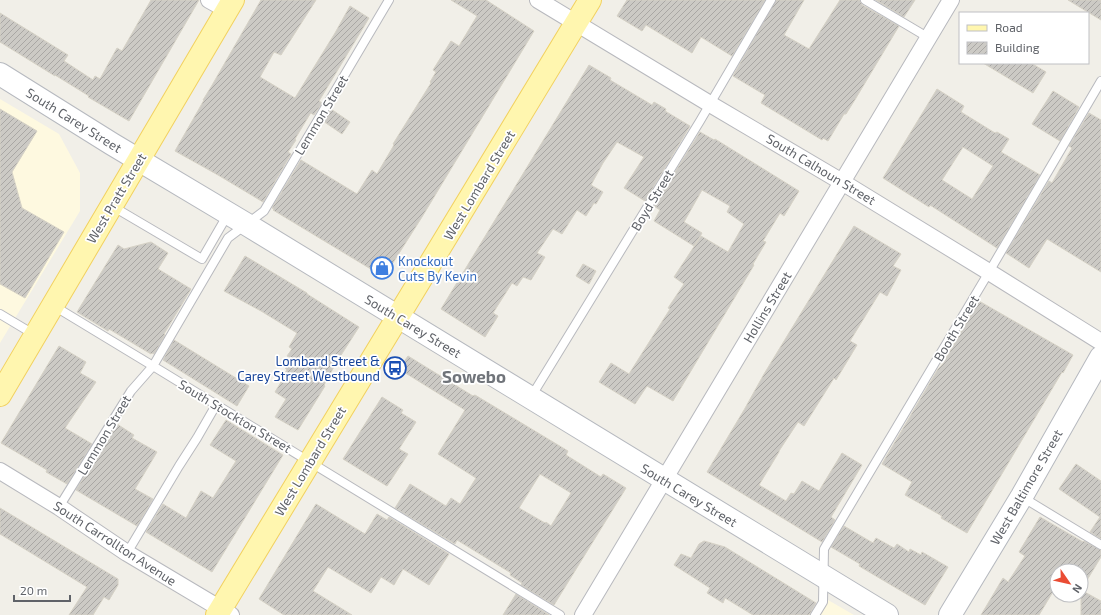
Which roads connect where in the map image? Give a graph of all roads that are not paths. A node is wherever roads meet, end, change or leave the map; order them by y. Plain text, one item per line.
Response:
1 (389, 0) edge
2 (538, 0) edge
3 (590, 0) edge
4 (771, 0) edge
5 (865, 0) edge
6 (952, 0) edge
7 (223, 3) edge
8 (576, 23) junction
9 (929, 38) junction
10 (0, 74) edge
11 (1101, 82) edge
12 (710, 104) junction
13 (139, 160) junction
14 (842, 182) junction
15 (112, 205) junction
16 (237, 219) junction
17 (989, 272) junction
18 (53, 306) junction
19 (0, 314) edge
20 (398, 317) junction
21 (36, 335) junction
22 (1101, 342) edge
23 (1101, 357) edge
24 (153, 366) junction
25 (0, 395) edge
26 (531, 398) junction
27 (216, 405) junction
28 (310, 462) junction
29 (0, 471) edge
30 (664, 480) junction
31 (1022, 496) junction
32 (59, 507) junction
33 (1101, 545) edge
34 (127, 553) junction
35 (823, 577) junction
36 (223, 613) edge
37 (560, 615) edge
38 (583, 615) edge
39 (815, 615) edge
40 (887, 615) edge
41 (950, 615) edge

1 - 16 lane, Lemmon Street
2 - 8 street, South Calhoun Street
3 - 8 main road, West Lombard Street
4 - 12 lane, Boyd Street
5 - 9 lane
6 - 9 street, Hollins Street
7 - 13 main road, West Pratt Street
8 - 12 street, South Calhoun Street
8 - 20 main road, West Lombard Street
9 - 14 street, Hollins Street
10 - 13 main road, South Carey Street
11 - 17 lane, Booth Street
12 - 14 street, South Calhoun Street
12 - 26 lane, Boyd Street
13 - 15 main road, West Pratt Street
13 - 16 main road, South Carey Street
14 - 17 street, South Calhoun Street
14 - 30 street, Hollins Street
15 - 16 lane
15 - 18 main road, West Pratt Street
16 - 20 main road, South Carey Street
16 - 24 lane, Lemmon Street
17 - 22 street, South Calhoun Street
17 - 35 lane, Booth Street
18 - 21 main road, West Pratt Street
18 - 24 lane, South Stockton Street
19 - 21 lane
20 - 26 main road, South Carey Street
20 - 28 main road, West Lombard Street
21 - 25 main road, West Pratt Street
23 - 31 main road, West Baltimore Street
24 - 27 lane, South Stockton Street
24 - 32 lane, Lemmon Street
26 - 30 main road, South Carey Street
27 - 28 lane, South Stockton Street
27 - 34 lane
28 - 36 main road, West Lombard Street
28 - 37 lane, South Stockton Street
29 - 32 street, South Carrollton Avenue
30 - 35 main road, South Carey Street
30 - 38 street, Hollins Street
31 - 33 lane
31 - 41 main road, West Baltimore Street
32 - 34 street, South Carrollton Avenue
34 - 36 street, South Carrollton Avenue
35 - 39 lane, Booth Street
35 - 40 main road, South Carey Street

